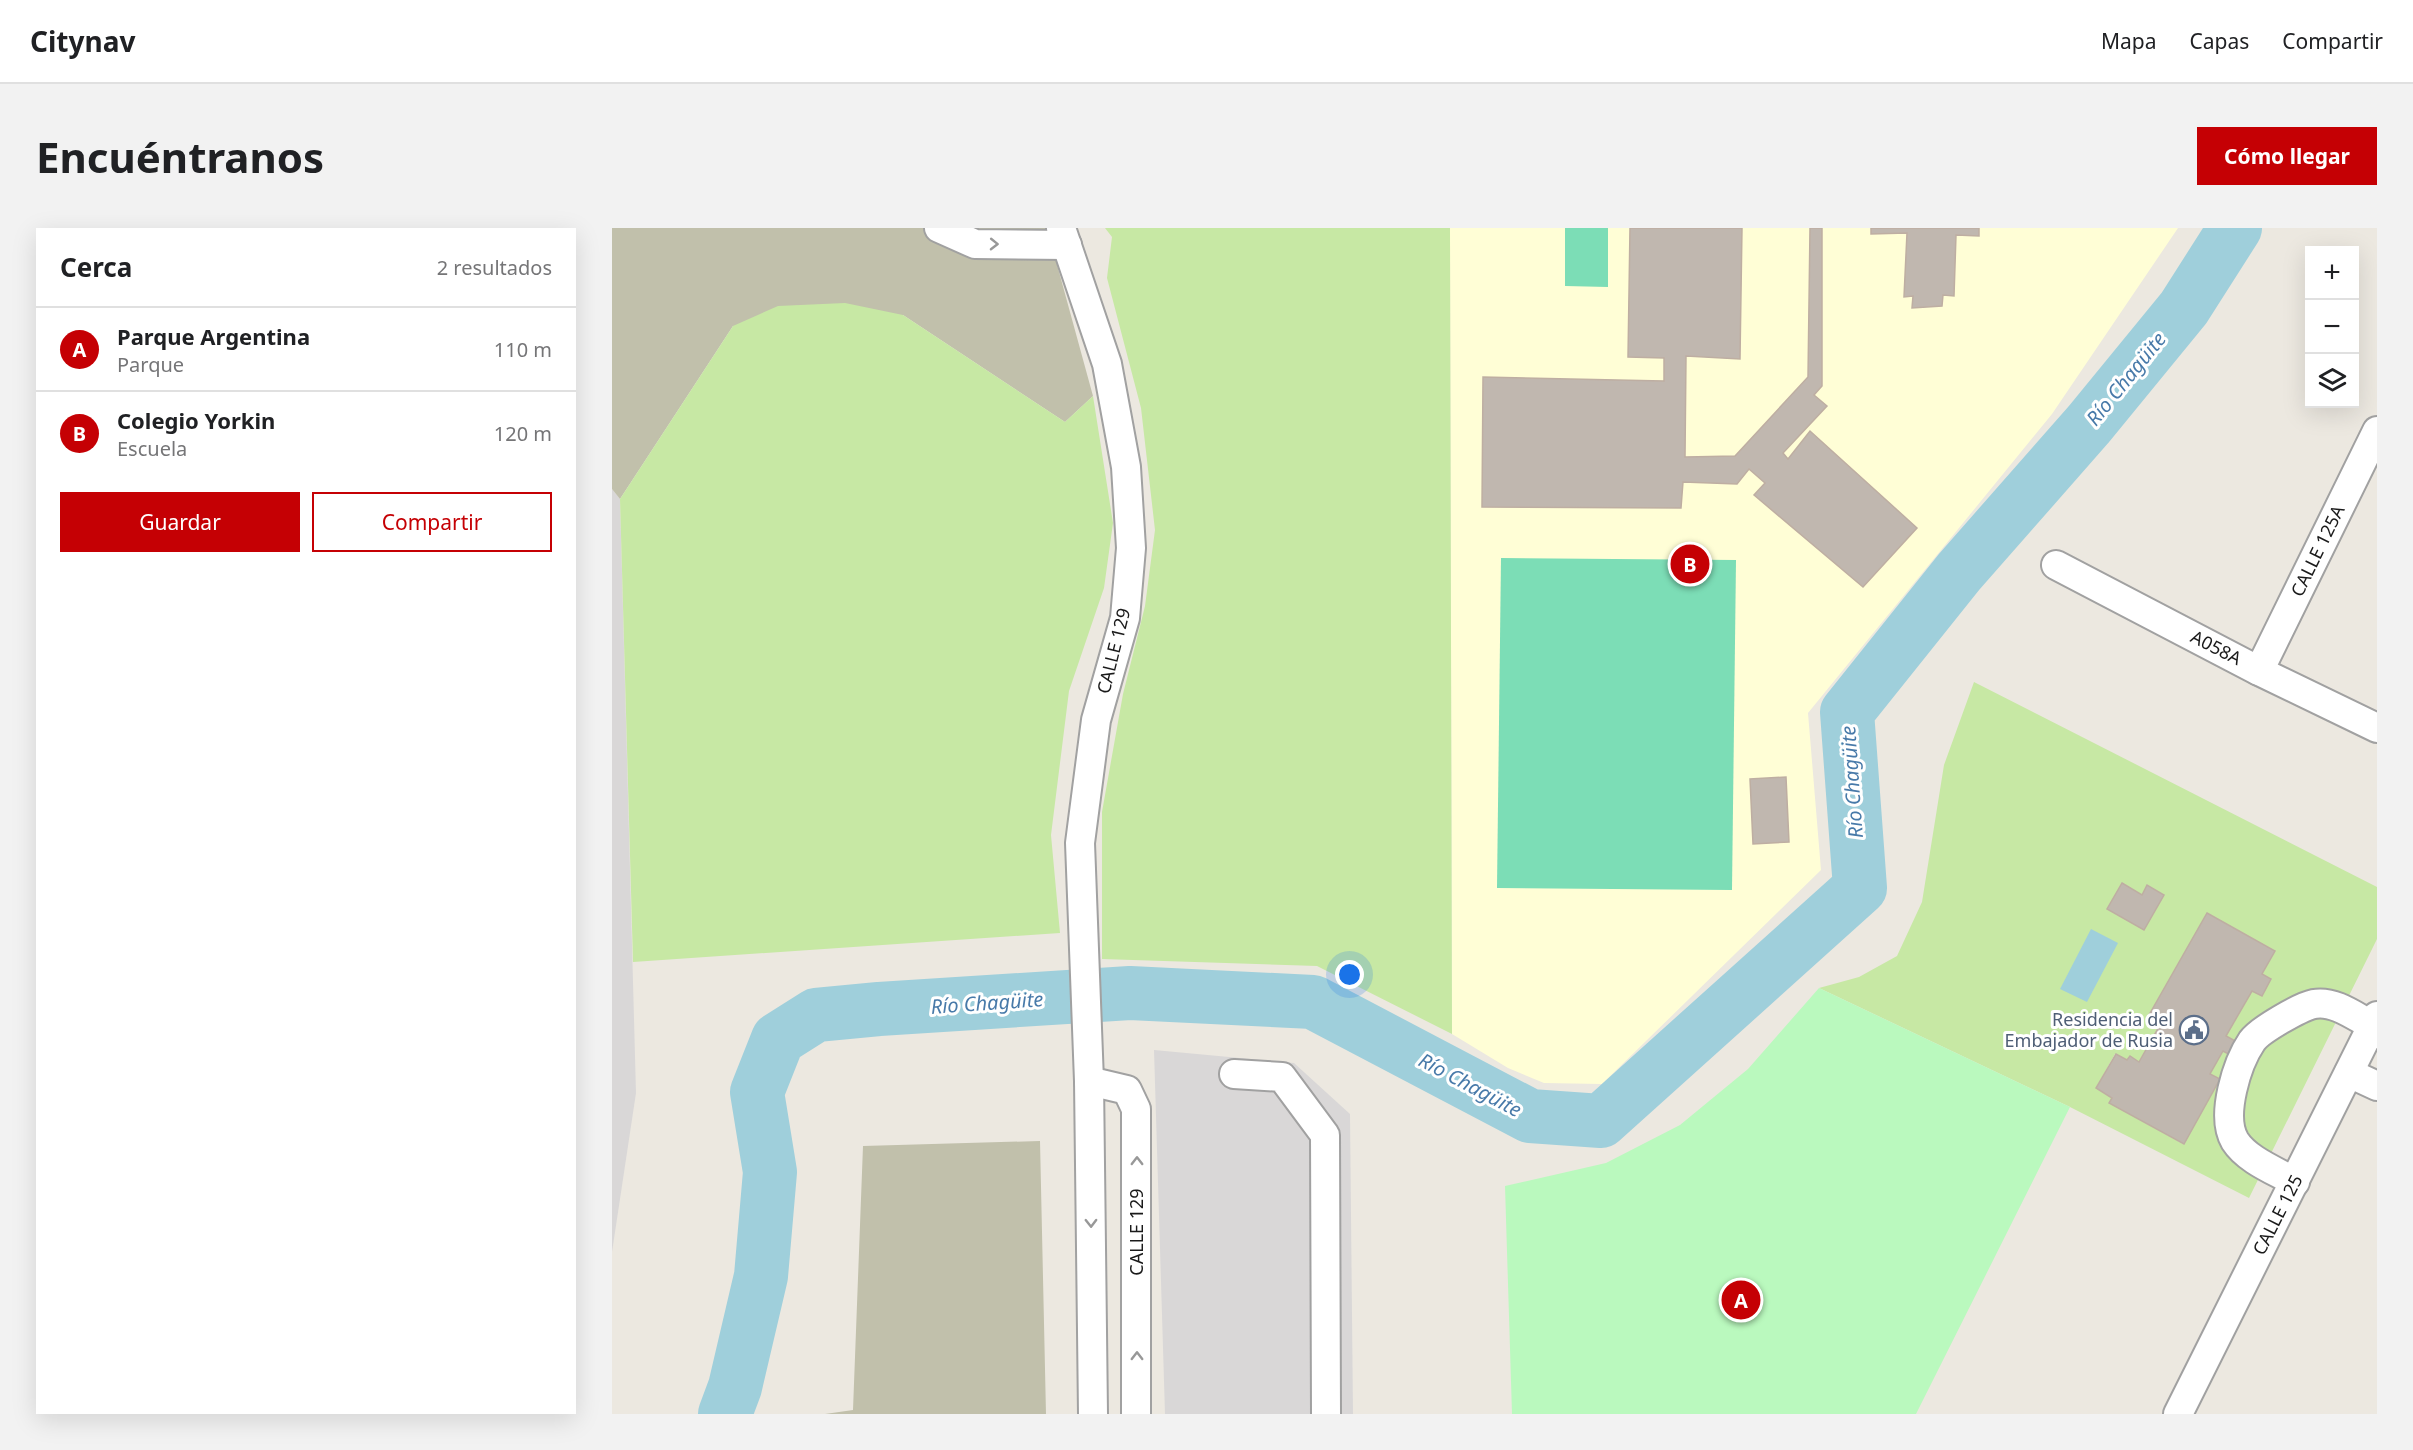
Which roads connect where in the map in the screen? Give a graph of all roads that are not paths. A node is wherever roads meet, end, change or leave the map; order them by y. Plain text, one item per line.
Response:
1 (939, 228) edge
2 (1064, 236) edge
3 (2377, 431) edge
4 (2056, 565) dead end
5 (2259, 670) junction
6 (2377, 728) edge
7 (2375, 1021) edge
8 (2349, 1073) junction
9 (1233, 1074) dead end
10 (1089, 1081) junction
11 (2377, 1086) edge
12 (2295, 1182) junction
13 (1093, 1414) edge
14 (1136, 1414) edge
15 (1326, 1414) edge
16 (2178, 1414) edge

1 -> 2 street
2 - 10 street, CALLE 129
3 - 5 street, CALLE 125A
4 - 5 street, A058A
5 - 6 street, A058A
7 - 8 street, CALLE 125
7 - 12 street
8 - 11 street
8 - 12 street, CALLE 125
9 - 15 street
10 -> 13 street, CALLE 129
14 -> 10 street, CALLE 129
12 - 16 street, CALLE 125

